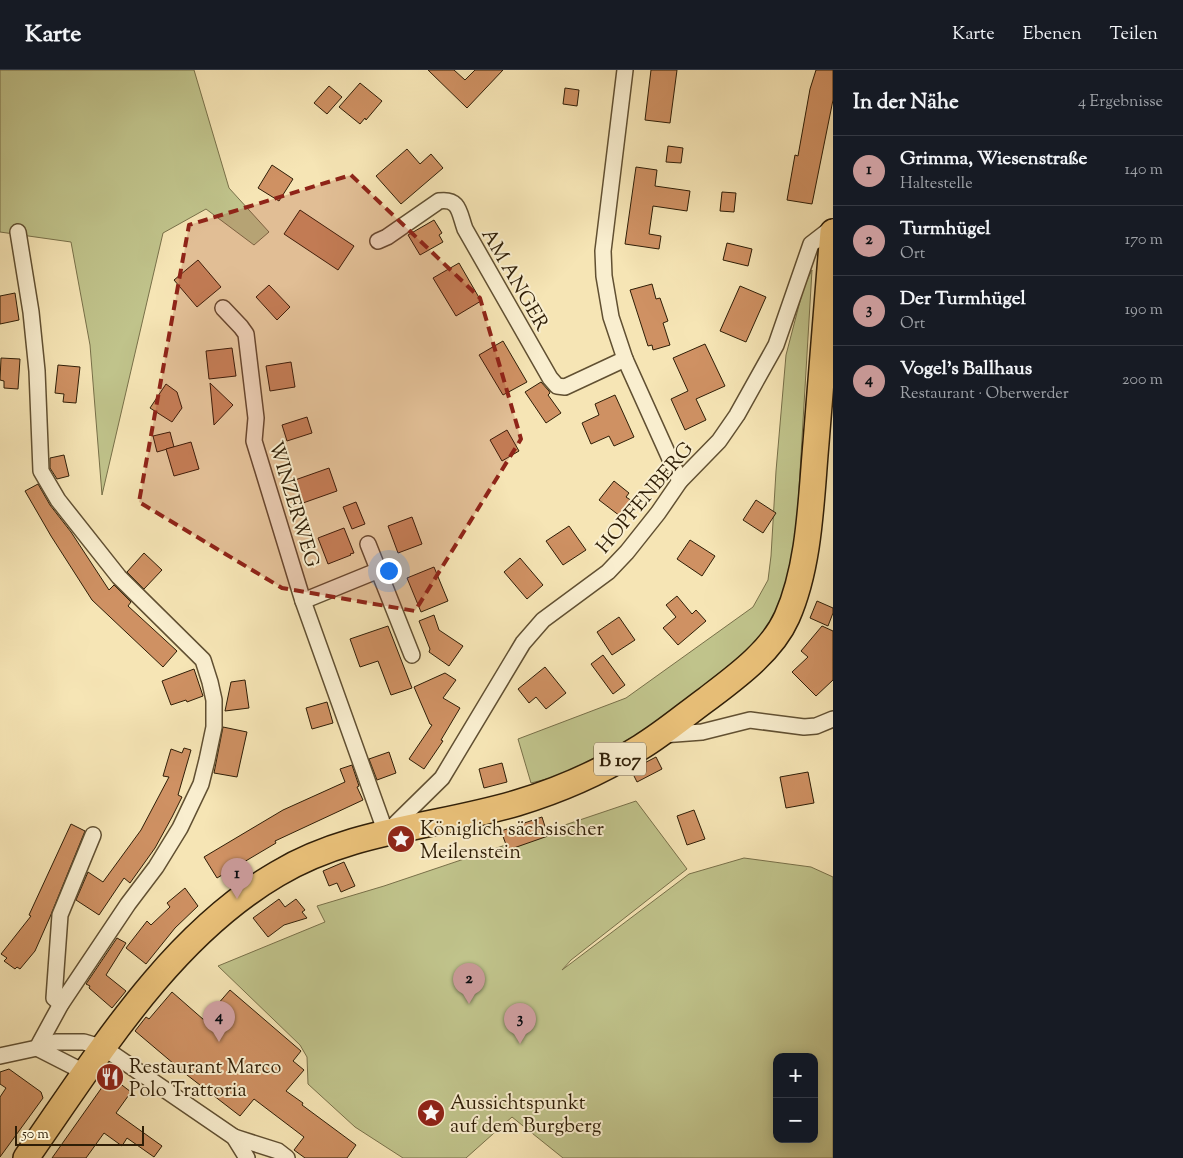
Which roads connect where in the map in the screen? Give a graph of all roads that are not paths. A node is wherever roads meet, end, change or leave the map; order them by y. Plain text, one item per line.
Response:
1 (625, 70) edge
2 (833, 227) edge
3 (18, 232) dead end
4 (833, 232) edge
5 (378, 241) dead end
6 (223, 308) dead end
7 (625, 359) junction
8 (680, 481) junction
9 (368, 544) dead end
10 (379, 570) junction
11 (303, 601) junction
12 (412, 655) dead end
13 (833, 719) edge
14 (658, 736) junction
15 (386, 833) junction
16 (93, 835) dead end
17 (61, 1004) junction
18 (37, 1048) junction
19 (104, 1048) junction
20 (0, 1056) edge
21 (86, 1073) junction
22 (234, 1137) junction
23 (26, 1158) edge
24 (247, 1158) edge
25 (287, 1158) edge

1 - 7 street
2 - 8 street, HOPFENBERG
3 - 17 street
4 - 14 main road, B 107
5 - 7 street, AM ANGER
6 - 11 street, WINZERWEG
7 - 8 street
8 - 15 street, HOPFENBERG
9 - 10 street
10 - 11 street, WINZERWEG
10 - 12 street
11 - 15 street, WINZERWEG
13 - 14 street
14 - 15 main road, B 107
15 - 19 main road, B 107
16 - 17 street
17 - 18 street
18 - 19 street
18 - 20 street
18 - 21 street
19 - 21 main road, B 107
19 - 22 street
21 - 23 main road, B 107
22 - 24 street
22 - 25 street

